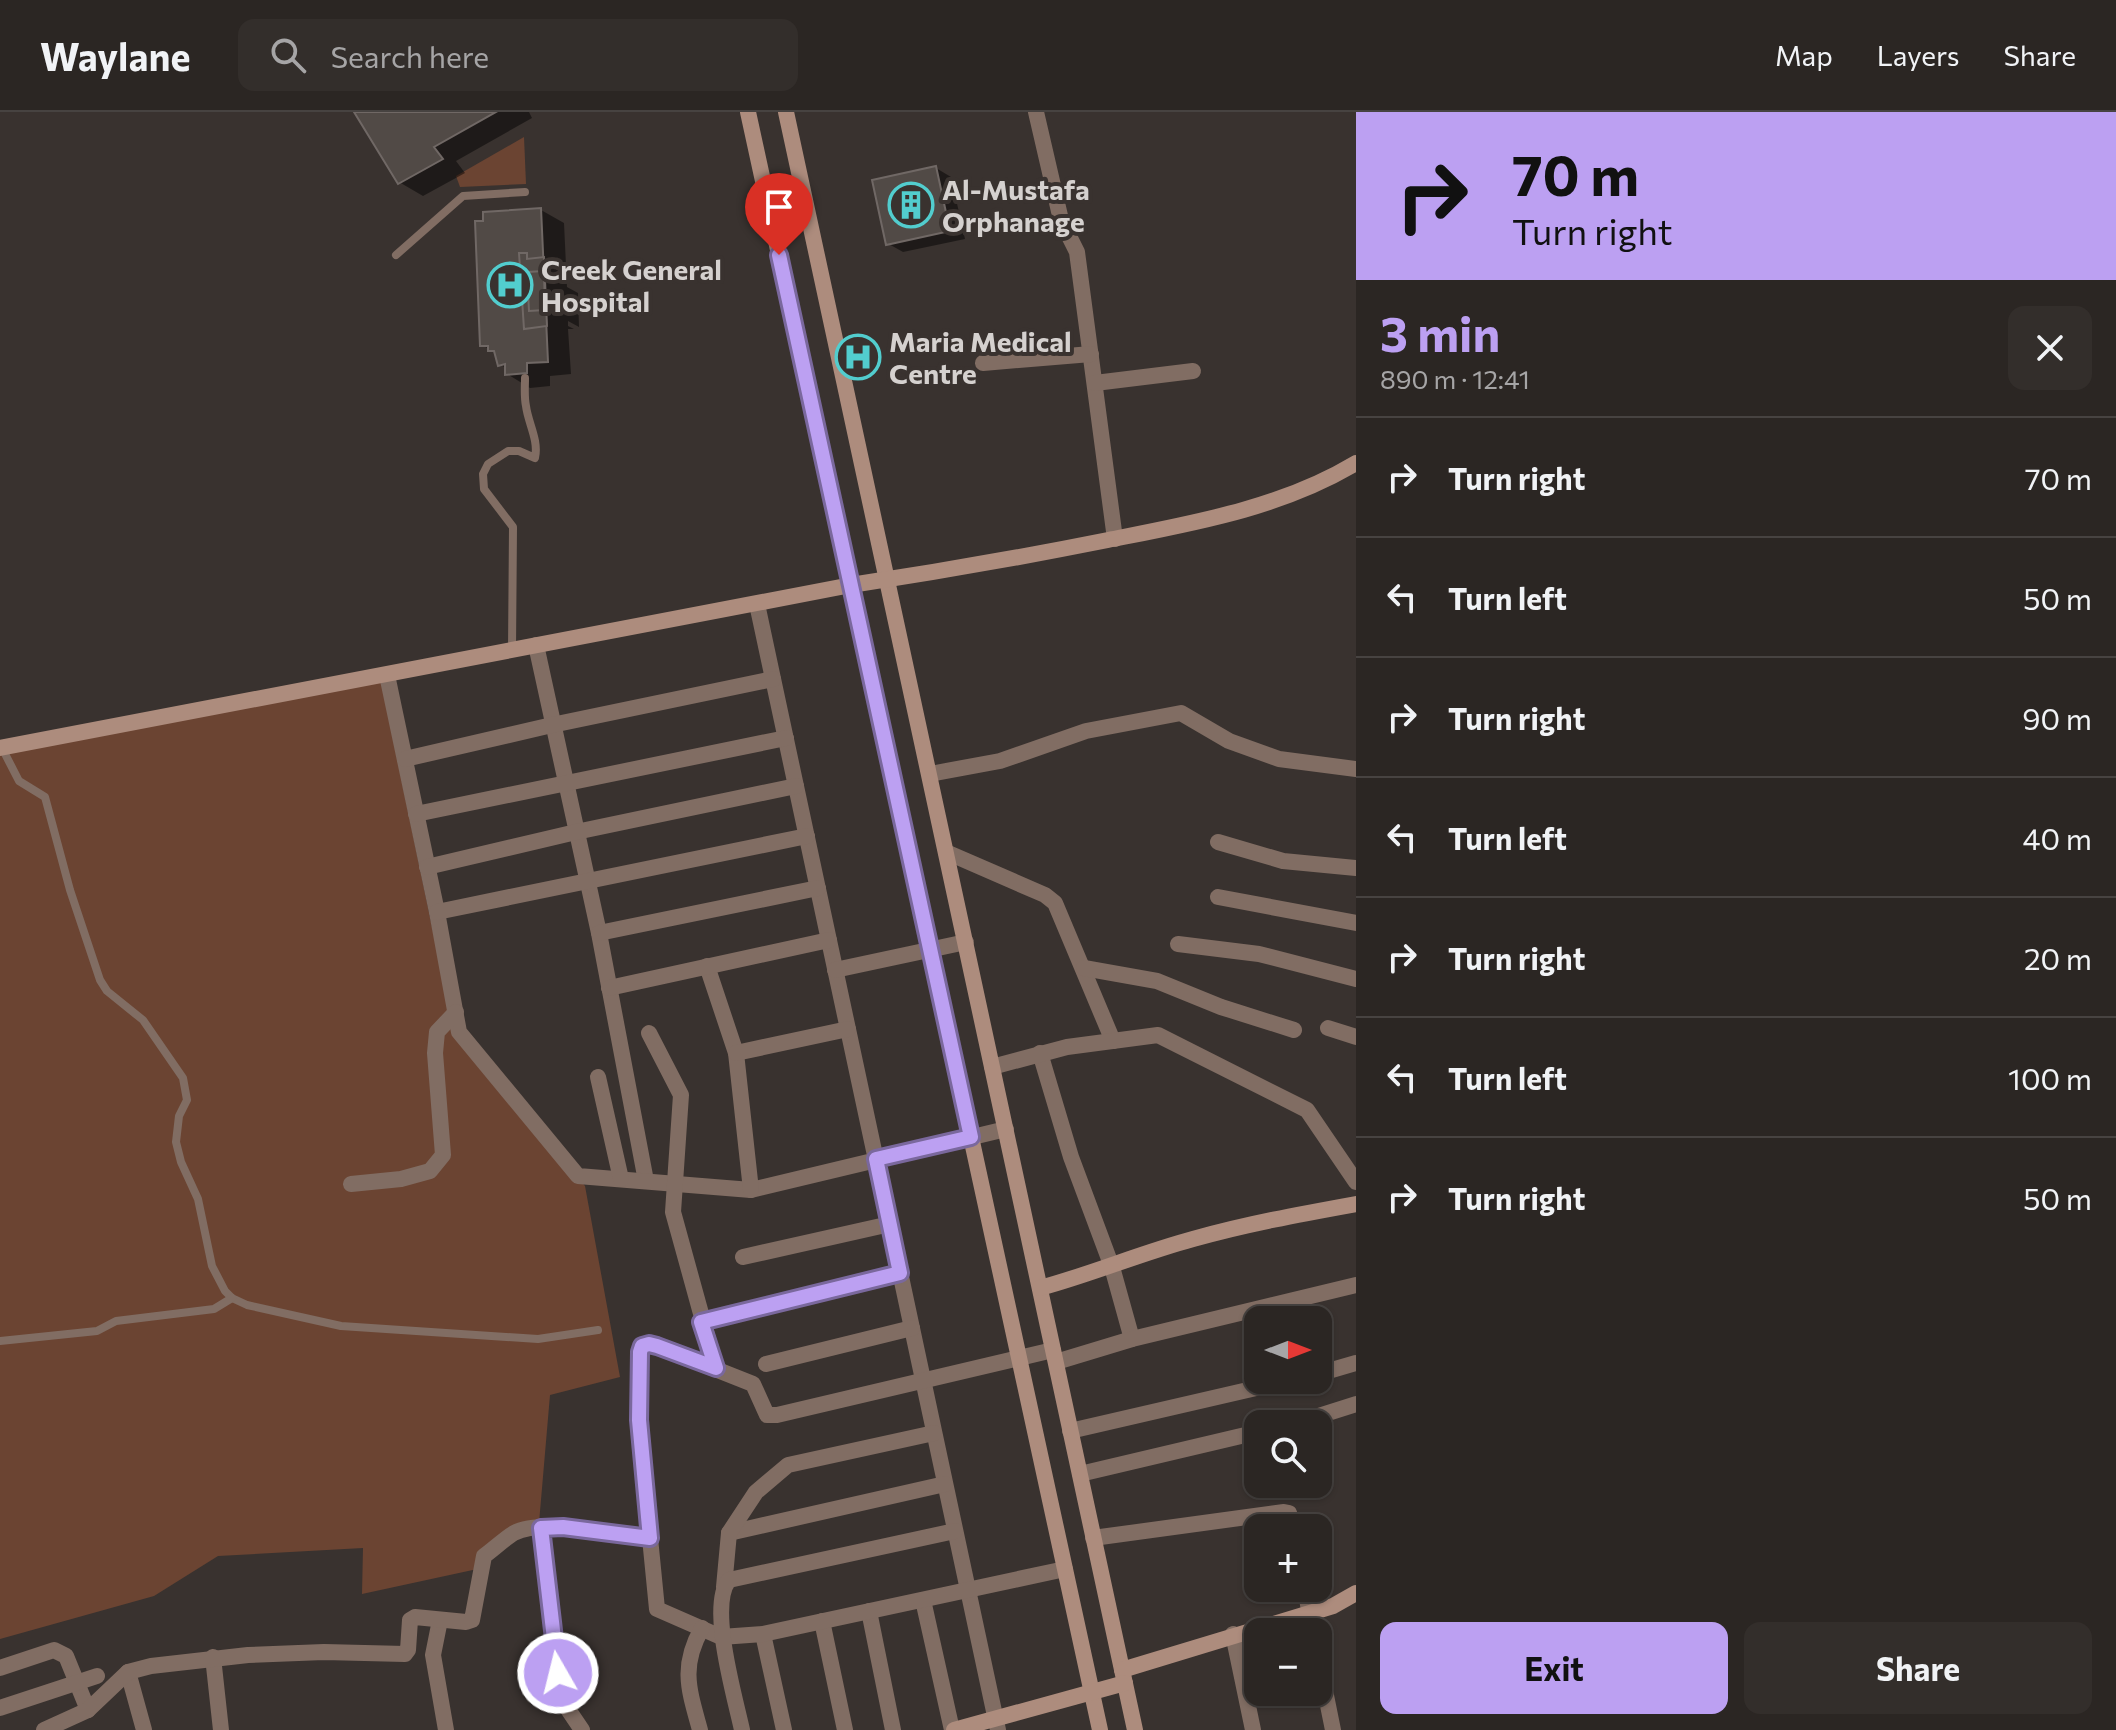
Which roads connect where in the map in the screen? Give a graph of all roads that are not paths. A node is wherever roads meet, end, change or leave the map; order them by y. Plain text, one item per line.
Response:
1 (748, 112) edge
2 (786, 112) edge
3 (1036, 112) edge
4 (525, 192) dead end
5 (396, 255) dead end
6 (1091, 354) junction
7 (983, 363) dead end
8 (1193, 371) dead end
9 (525, 378) dead end
10 (1095, 383) junction
11 (1356, 463) edge
12 (1115, 539) junction
13 (888, 579) junction
14 (851, 585) junction
15 (757, 604) junction
16 (536, 645) junction
17 (512, 650) junction
18 (387, 675) junction
19 (773, 679) junction
20 (552, 725) junction
21 (786, 738) junction
22 (1, 748) edge
23 (405, 759) junction
24 (1356, 769) edge
25 (930, 774) junction
26 (565, 783) junction
27 (796, 786) junction
28 (416, 814) junction
29 (576, 832) junction
30 (807, 836) junction
31 (1218, 842) dead end
32 (946, 852) junction
33 (427, 867) junction
34 (1356, 868) edge
35 (588, 881) junction
36 (818, 888) junction
37 (1218, 897) dead end
38 (437, 912) junction
39 (1356, 923) edge
40 (599, 933) junction
41 (829, 940) junction
42 (966, 942) junction
43 (1178, 944) dead end
44 (930, 949) junction
45 (707, 966) junction
46 (1084, 968) junction
47 (835, 970) junction
48 (1356, 979) edge
49 (609, 988) junction
50 (456, 1012) junction
51 (1328, 1028) dead end
52 (848, 1029) junction
53 (1294, 1030) dead end
54 (649, 1033) dead end
55 (1356, 1037) edge
56 (1113, 1041) junction
57 (736, 1053) junction
58 (1040, 1053) junction
59 (992, 1067) junction
60 (598, 1077) dead end
61 (1006, 1129) junction
62 (971, 1137) junction
63 (876, 1159) junction
64 (621, 1179) junction
65 (646, 1181) junction
66 (1356, 1182) edge
67 (675, 1183) junction
68 (351, 1184) dead end
69 (751, 1190) junction
70 (1356, 1204) edge
71 (890, 1224) junction
72 (743, 1257) dead end
73 (1112, 1267) junction
74 (900, 1273) junction
75 (1356, 1285) edge
76 (1040, 1288) junction
77 (232, 1298) junction
78 (701, 1322) junction
79 (912, 1328) junction
80 (598, 1330) dead end
81 (1132, 1339) junction
82 (0, 1341) edge
83 (1054, 1356) junction
84 (1019, 1357) junction
85 (1356, 1363) edge
86 (766, 1364) dead end
87 (716, 1368) junction
88 (1332, 1370) edge
89 (923, 1380) junction
90 (1244, 1391) edge
91 (1356, 1404) edge
92 (1332, 1412) edge
93 (1070, 1431) junction
94 (934, 1433) junction
95 (1244, 1435) edge
96 (1080, 1474) junction
97 (945, 1484) junction
98 (1269, 1514) edge
99 (1289, 1514) edge
100 (1244, 1517) edge
101 (541, 1528) junction
102 (955, 1531) junction
103 (729, 1533) junction
104 (650, 1538) junction
105 (1093, 1538) junction
106 (1065, 1569) junction
107 (724, 1587) junction
108 (968, 1590) junction
109 (1355, 1598) edge
110 (923, 1600) junction
111 (1307, 1602) edge
112 (869, 1611) junction
113 (1309, 1612) junction
114 (1310, 1618) edge
115 (440, 1620) junction
116 (822, 1621) junction
117 (702, 1628) junction
118 (763, 1634) junction
119 (1233, 1634) junction
120 (721, 1637) junction
121 (213, 1657) junction
122 (0, 1668) edge
123 (128, 1672) junction
124 (97, 1676) dead end
125 (1123, 1677) junction
126 (77, 1682) junction
127 (1092, 1692) junction
128 (1328, 1706) edge
129 (0, 1708) edge
130 (88, 1710) junction
131 (997, 1725) edge
132 (44, 1730) edge
133 (144, 1730) edge
134 (221, 1730) edge
135 (446, 1730) edge
136 (582, 1730) edge
137 (700, 1730) edge
138 (742, 1730) edge
139 (784, 1730) edge
140 (845, 1730) edge
141 (893, 1730) edge
142 (953, 1730) edge
143 (1100, 1730) edge
144 (1135, 1730) edge
145 (1253, 1730) edge
146 (1333, 1730) edge

1 - 14 main road
2 - 13 main road
3 - 6 street
4 - 5 lane
6 - 7 street
6 - 10 street
8 - 10 street
9 - 17 lane
10 - 12 street
11 - 12 main road
12 - 13 main road
13 - 14 main road
13 - 25 main road
14 - 15 main road
14 - 44 main road
15 - 16 main road
15 - 19 street
16 - 17 main road
16 - 20 street
17 - 18 main road
18 - 22 main road
18 - 23 street
19 - 20 street
19 - 21 street
20 - 23 street
20 - 26 street
21 - 26 street
21 - 27 street
22 - 77 lane
23 - 28 street
24 - 25 street
25 - 32 main road
26 - 28 street
26 - 29 street
27 - 29 street
27 - 30 street
28 - 33 street
29 - 33 street
29 - 35 street
30 - 35 street
30 - 36 street
31 - 34 street
32 - 42 main road
32 - 46 street
33 - 38 street
35 - 38 street
35 - 40 street
36 - 40 street
36 - 41 street
37 - 39 street
38 - 50 street
40 - 49 street
41 - 45 street
41 - 47 street
42 - 44 street
42 - 59 main road
43 - 48 street
44 - 47 street
44 - 62 main road
45 - 49 street
45 - 57 street
46 - 53 street
46 - 56 street
47 - 52 street
49 - 65 street
50 - 64 street
50 - 68 street
51 - 55 street
52 - 57 street
52 - 63 street
54 - 67 street
56 - 58 street
56 - 66 street
57 - 69 street
58 - 59 street
58 - 73 street
59 - 61 main road
60 - 64 street
61 - 62 street
61 - 76 main road
62 - 63 street
62 - 84 main road
63 - 69 street
63 - 71 street
64 - 65 street
65 - 67 street
67 - 69 street
67 - 78 street
70 - 73 main road
71 - 72 street
71 - 74 street
73 - 76 main road
73 - 81 street
74 - 78 street
74 - 79 street
75 - 81 street
76 - 83 main road
77 - 80 lane
77 - 82 lane
78 - 87 street
79 - 86 street
79 - 89 street
81 - 83 street
83 - 84 street
83 - 93 main road
84 - 89 street
84 - 106 main road
85 - 88 street
87 - 89 street
87 - 104 street
89 - 94 street
90 - 93 street
91 - 92 street
93 - 96 main road
94 - 97 street
94 - 103 street
95 - 96 street
96 - 105 main road
97 - 102 street
97 - 103 street
98 - 99 street
100 - 105 street
101 - 104 street
101 - 115 street
101 - 136 street
102 - 107 street
102 - 108 street
103 - 107 street
104 - 117 street
105 - 125 main road
106 - 108 street
106 - 127 main road
107 - 120 street
108 - 110 street
108 - 131 street
109 - 113 main road
110 - 112 street
110 - 142 street
111 - 113 street
112 - 116 street
112 - 141 street
113 - 114 street
113 - 119 main road
115 - 121 street
115 - 135 street
116 - 118 street
116 - 140 street
117 - 120 street
117 - 137 street
118 - 120 street
118 - 139 street
119 - 125 main road
119 - 145 street
120 - 138 street
121 - 123 street
121 - 134 street
122 - 126 street
123 - 130 street
123 - 133 street
124 - 126 street
125 - 127 main road
125 - 144 main road
126 - 129 street
126 - 130 street
127 - 131 main road
127 - 143 main road
128 - 146 street
130 - 132 street
131 - 142 main road

